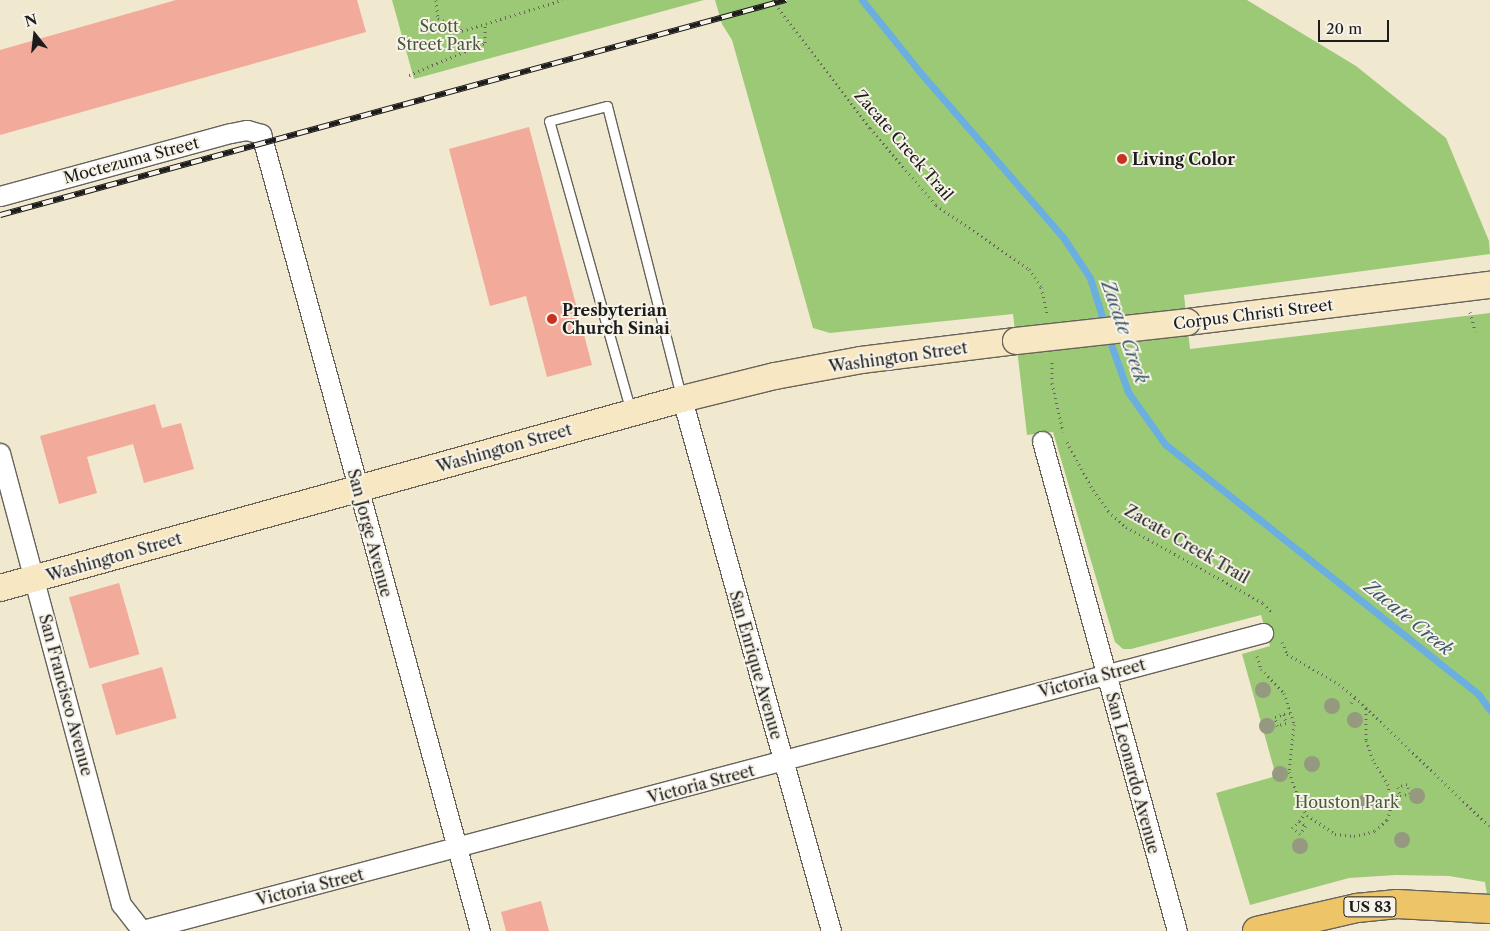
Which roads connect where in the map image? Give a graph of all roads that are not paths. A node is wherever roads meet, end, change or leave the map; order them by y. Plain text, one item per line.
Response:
1 (261, 134) joint
2 (0, 196) edge
3 (1490, 285) edge
4 (1016, 341) joint
5 (682, 398) junction
6 (631, 413) junction
7 (1042, 441) dead end
8 (0, 453) edge
9 (358, 489) junction
10 (36, 578) junction
11 (0, 588) edge
12 (1264, 642) road end
13 (1106, 674) junction
14 (784, 762) junction
15 (456, 849) junction
16 (1488, 909) edge
17 (141, 931) edge
18 (480, 931) edge
19 (831, 931) edge
20 (1177, 931) edge
21 (1257, 931) edge

1 - 2 street, Moctezuma Street
1 - 9 street, San Jorge Avenue
3 - 4 main road, Corpus Christi Street, bridge
4 - 5 main road, Washington Street
5 - 6 main road, Washington Street
5 - 6 lane
5 - 14 street, San Enrique Avenue
6 - 9 main road, Washington Street
7 - 13 street, San Leonardo Avenue
8 - 10 street, San Francisco Avenue
9 - 10 main road, Washington Street
9 - 15 street, San Jorge Avenue
10 - 11 main road, Washington Street
10 - 17 street, San Francisco Avenue
12 - 13 street, Victoria Street
13 - 14 street, Victoria Street
13 - 20 street, San Leonardo Avenue
14 - 15 street, Victoria Street
14 - 19 street, San Enrique Avenue
15 - 17 street, Victoria Street
15 - 18 street, San Jorge Avenue
16 - 21 main road, US 83

